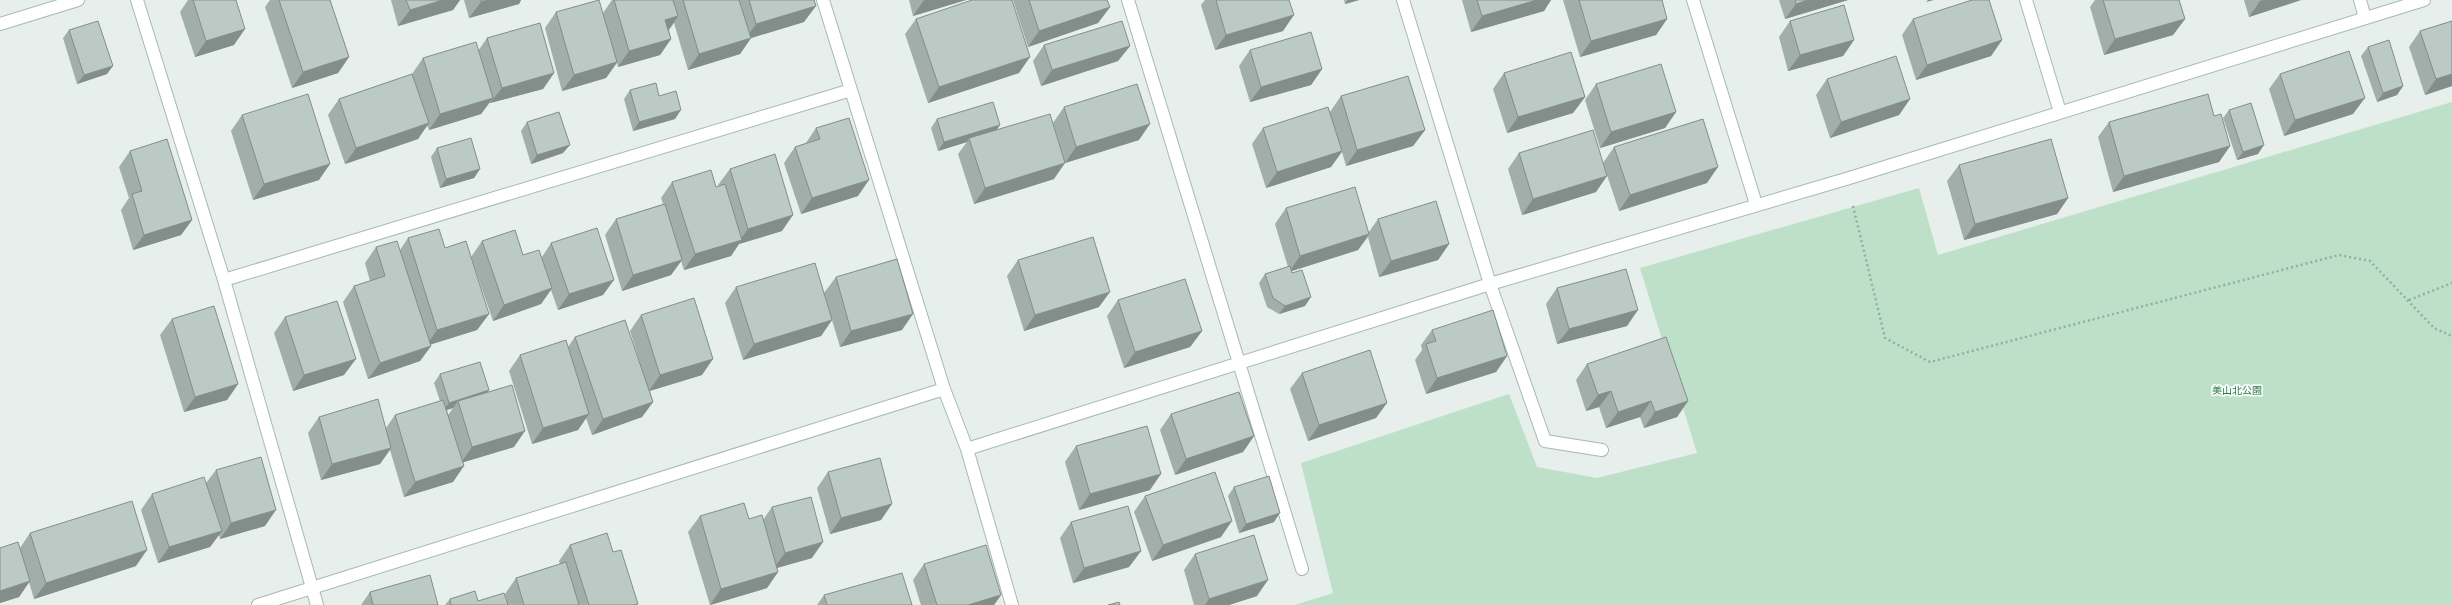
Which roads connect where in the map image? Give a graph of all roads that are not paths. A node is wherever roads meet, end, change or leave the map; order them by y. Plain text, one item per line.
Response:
1 (137, 0) edge
2 (823, 0) edge
3 (1128, 0) edge
4 (1403, 0) edge
5 (1693, 0) edge
6 (2026, 0) edge
7 (2360, 0) edge
8 (2424, 0) edge
9 (74, 1) edge
10 (2365, 18) junction
11 (0, 24) edge
12 (851, 90) junction
13 (2060, 112) junction
14 (1756, 204) junction
15 (224, 280) junction
16 (1490, 284) junction
17 (1240, 363) junction
18 (944, 389) junction
19 (967, 449) junction
20 (1602, 450) dead end
21 (1302, 570) dead end
22 (312, 589) junction
23 (258, 605) edge
24 (317, 605) edge
25 (1012, 605) edge

1 - 15 street
2 - 12 street
3 - 17 street
4 - 16 street
5 - 14 street
6 - 13 street
7 - 10 street
8 - 10 street
9 - 11 street
10 - 13 street
12 - 15 street
12 - 18 street
13 - 14 street
14 - 16 street
15 - 22 street
16 - 17 street
16 - 20 street
17 - 19 street
17 - 21 street
18 - 19 street
18 - 22 street
19 - 25 street
22 - 23 street
22 - 24 street

